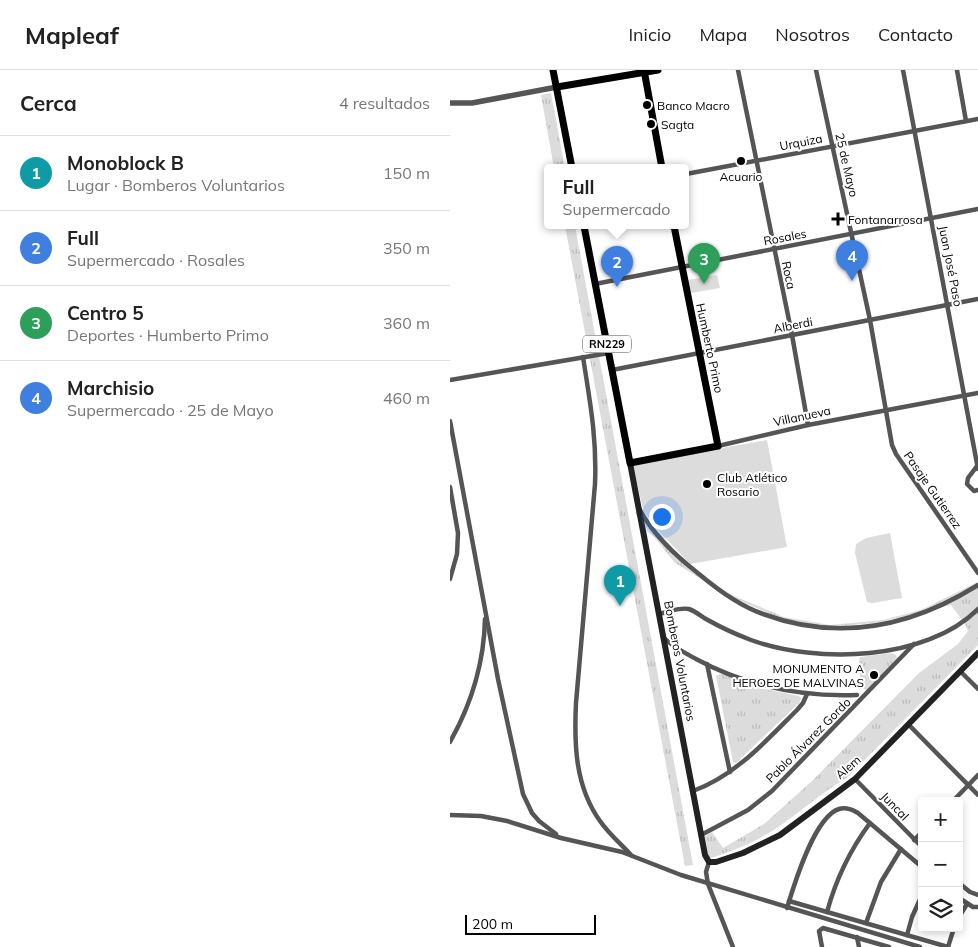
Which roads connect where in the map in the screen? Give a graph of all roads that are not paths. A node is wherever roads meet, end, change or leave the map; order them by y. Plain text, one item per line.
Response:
1 (553, 70) edge
2 (658, 70) edge
3 (738, 70) edge
4 (816, 70) edge
5 (903, 70) edge
6 (957, 70) edge
7 (644, 71) edge
8 (556, 87) junction
9 (450, 103) edge
10 (978, 119) edge
11 (966, 121) junction
12 (914, 130) junction
13 (832, 146) junction
14 (756, 161) junction
15 (571, 164) edge
16 (661, 164) edge
17 (689, 173) edge
18 (978, 209) edge
19 (932, 218) junction
20 (585, 229) edge
21 (675, 229) edge
22 (852, 234) junction
23 (774, 249) junction
24 (682, 267) junction
25 (595, 284) junction
26 (978, 299) edge
27 (948, 305) junction
28 (870, 320) junction
29 (792, 335) junction
30 (609, 353) junction
31 (699, 353) junction
32 (583, 357) junction
33 (612, 370) junction
34 (451, 380) edge
35 (978, 393) edge
36 (964, 395) junction
37 (885, 411) junction
38 (450, 421) edge
39 (808, 425) junction
40 (718, 446) junction
41 (630, 463) junction
42 (978, 467) edge
43 (450, 488) edge
44 (978, 490) edge
45 (638, 504) junction
46 (978, 574) edge
47 (450, 579) edge
48 (978, 585) edge
49 (978, 609) edge
50 (486, 610) junction
51 (659, 614) junction
52 (664, 638) junction
53 (915, 643) junction
54 (978, 653) edge
55 (707, 664) junction
56 (960, 671) junction
57 (978, 689) edge
58 (807, 694) junction
59 (857, 696) dead end
60 (908, 724) junction
61 (450, 742) edge
62 (730, 772) junction
63 (978, 775) edge
64 (855, 779) junction
65 (968, 785) junction
66 (693, 791) junction
67 (978, 795) edge
68 (957, 797) edge
69 (450, 815) edge
70 (870, 823) junction
71 (702, 835) junction
72 (918, 836) edge
73 (561, 838) junction
74 (914, 840) junction
75 (918, 844) edge
76 (901, 849) junction
77 (631, 855) junction
78 (709, 862) junction
79 (918, 864) edge
80 (708, 884) junction
81 (963, 886) edge
82 (977, 895) edge
83 (790, 901) junction
84 (963, 901) edge
85 (918, 904) edge
86 (967, 904) junction
87 (978, 906) edge
88 (787, 908) junction
89 (963, 910) edge
90 (827, 912) junction
91 (866, 923) junction
92 (953, 932) edge
93 (907, 935) junction
94 (857, 938) junction
95 (733, 947) edge
96 (822, 947) edge
97 (859, 947) edge
98 (889, 947) edge
99 (920, 947) edge
100 (948, 947) edge

1 - 8 main road
2 - 7 main road
3 - 14 street, Roca
4 - 13 street, 25 de Mayo
5 - 12 street, Juan José Paso
6 - 11 street
7 - 8 main road
7 - 16 main road
8 - 9 street
8 - 15 main road
10 - 11 street, Urquiza
11 - 12 street, Urquiza
12 - 13 street, Urquiza
12 - 19 street, Juan José Paso
13 - 14 street, Urquiza
13 - 22 street, 25 de Mayo
14 - 17 street, Urquiza
14 - 23 street, Roca
18 - 19 street, Rosales
19 - 22 street, Rosales
19 - 27 street, Juan José Paso
20 - 25 main road, RN229
21 - 24 main road, Humberto Primo
22 - 23 street, Rosales
22 - 28 street, 25 de Mayo
23 - 24 street, Rosales
23 - 29 street, Roca
24 - 25 street, Rosales
24 - 31 main road, Humberto Primo
25 - 30 main road, RN229
26 - 27 street, Alberdi
27 - 28 street, Alberdi
27 - 36 street, Juan José Paso
28 - 29 street, Alberdi
28 - 37 street, 25 de Mayo
29 - 31 street, Alberdi
29 - 39 street, Roca
30 - 32 street
30 - 33 main road, RN229
31 - 33 street, Alberdi
31 - 40 main road, Humberto Primo
32 - 34 street
32 - 77 street
33 - 41 main road, RN229
35 - 36 street, Villanueva
36 - 37 street, Villanueva
36 - 42 street, Juan José Paso
37 - 39 street, Villanueva
37 - 46 street, Pasaje Gutierrez
38 - 50 street
39 - 40 street, Villanueva
40 - 41 main road, Villanueva
41 - 45 main road, Bomberos Voluntarios / RN229
42 - 44 street, Juan José Paso
43 - 47 street
45 - 48 street
45 - 51 main road, Bomberos Voluntarios / RN229
49 - 53 street
50 - 61 street
50 - 73 street
51 - 52 main road, Bomberos Voluntarios / RN229
51 - 53 street
52 - 55 street
52 - 66 main road, Bomberos Voluntarios / RN229
53 - 71 street, Pablo Álvarez Gordo
54 - 56 main road, Alem
55 - 58 street
55 - 62 street
56 - 57 street
56 - 60 main road, Alem
58 - 59 street
58 - 62 street
60 - 64 main road, Alem
60 - 65 street
62 - 66 street
63 - 65 street
64 - 74 street, Juncal
64 - 78 main road, Alem
65 - 67 street
65 - 68 street
66 - 71 main road, Bomberos Voluntarios / RN229
69 - 73 street
70 - 76 street
70 - 83 street
70 - 90 street
71 - 78 main road, Bomberos Voluntarios / RN229
72 - 74 street
73 - 77 street
74 - 75 street, Juncal
76 - 79 street
76 - 91 street
77 - 80 street
78 - 80 street
80 - 88 street
80 - 95 street
81 - 82 street
83 - 88 street
83 - 90 street
84 - 86 street
85 - 93 street
86 - 87 street
86 - 89 street
88 - 99 street
90 - 91 street
91 - 93 street
92 - 100 street
93 - 100 street
94 - 96 street
94 - 97 street
94 - 98 street

